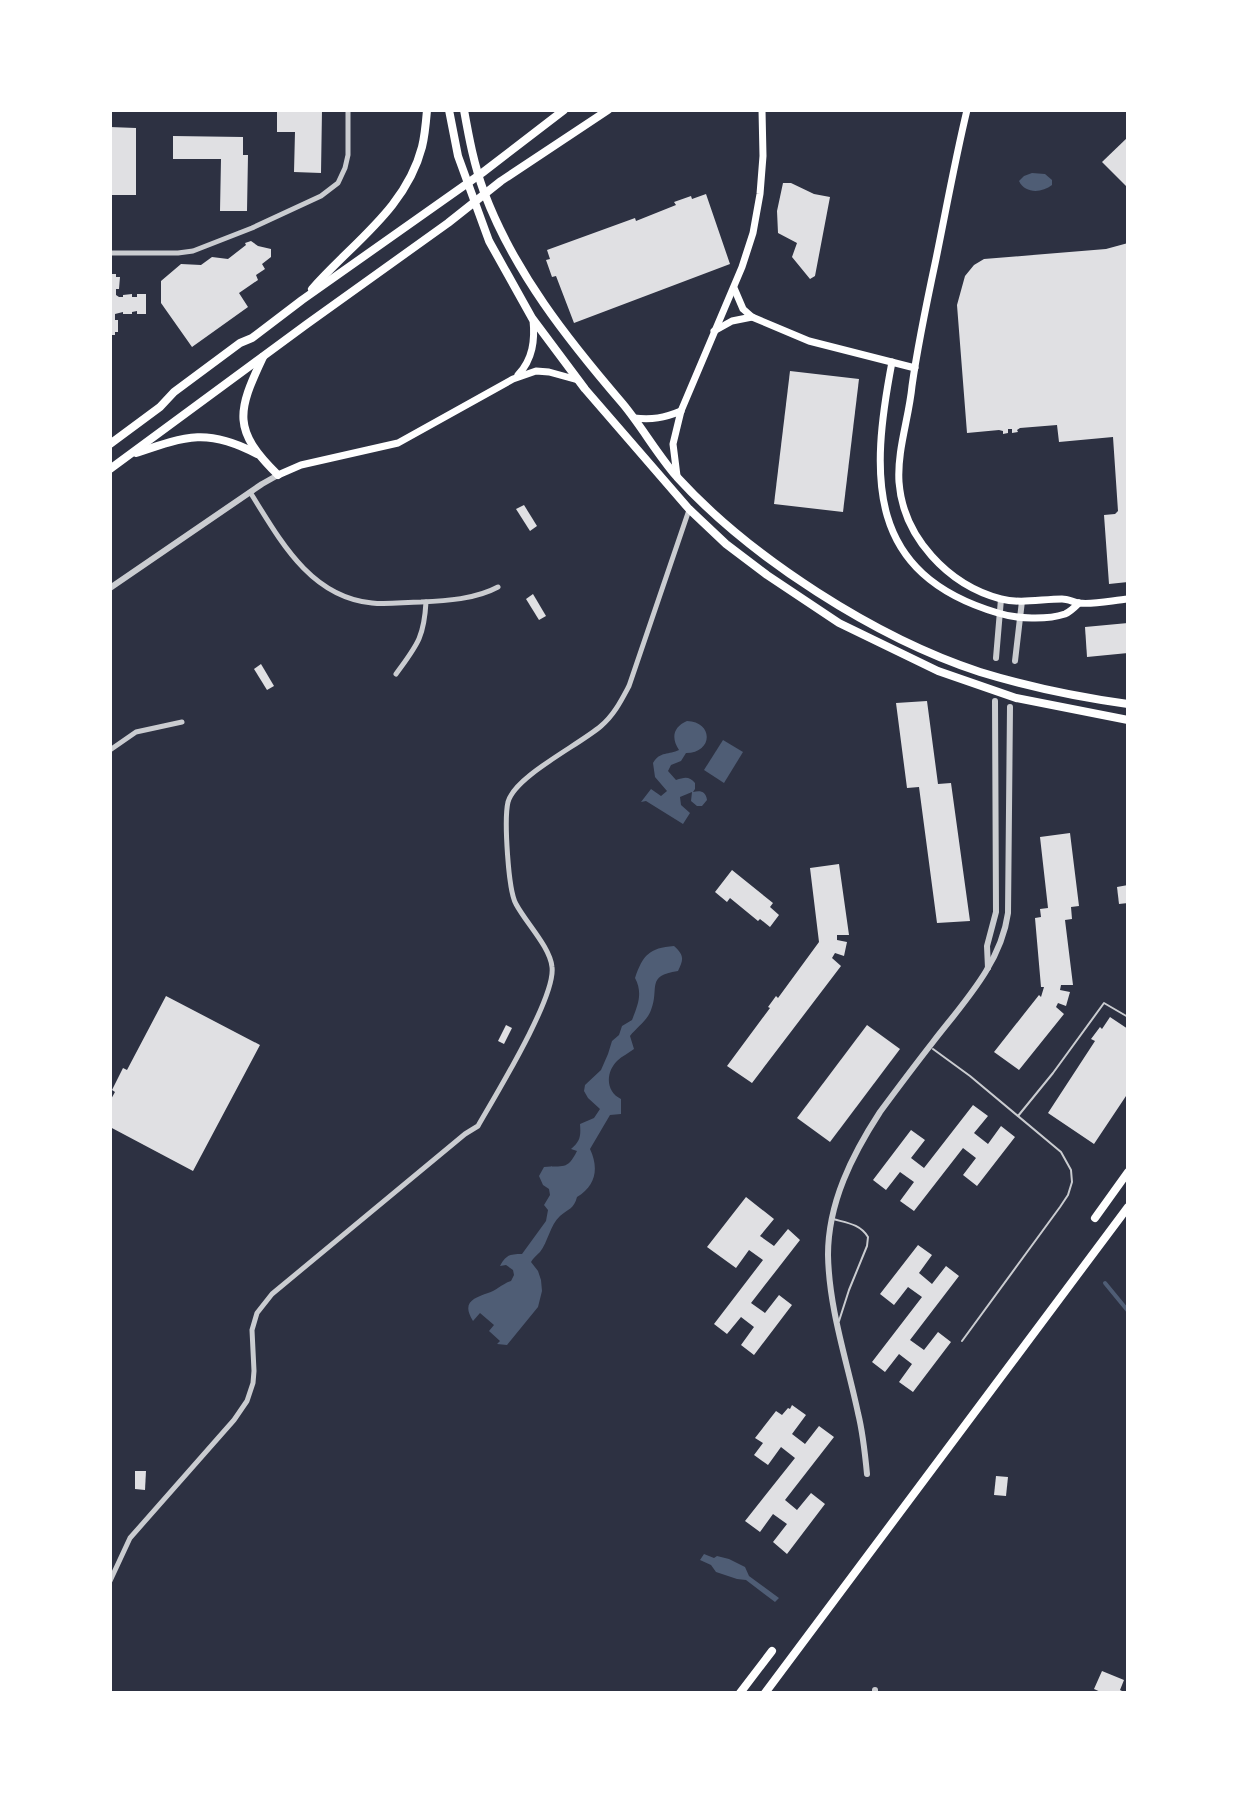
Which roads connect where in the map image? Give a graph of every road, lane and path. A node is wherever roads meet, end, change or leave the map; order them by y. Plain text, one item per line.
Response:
1 (348, 110) edge
2 (427, 110) edge
3 (449, 110) edge
4 (464, 110) edge
5 (552, 110) edge
6 (564, 110) edge
7 (608, 110) edge
8 (762, 110) edge
9 (967, 110) edge
10 (544, 125) junction
11 (110, 253) edge
12 (734, 287) junction
13 (302, 300) junction
14 (752, 317) junction
15 (532, 318) junction
16 (714, 331) junction
17 (263, 356) junction
18 (892, 362) junction
19 (915, 368) junction
20 (513, 379) junction
21 (578, 380) junction
22 (681, 411) junction
23 (634, 418) junction
24 (110, 444) edge
25 (257, 454) junction
26 (126, 457) junction
27 (110, 469) edge
28 (278, 475) junction
29 (677, 476) junction
30 (250, 492) junction
31 (689, 509) junction
32 (498, 587) dead end
33 (110, 588) edge
34 (1001, 599) junction
35 (1128, 599) edge
36 (1022, 601) junction
37 (426, 602) junction
38 (1079, 603) junction
39 (999, 613) junction
40 (1020, 617) junction
41 (996, 658) dead end
42 (1015, 661) dead end
43 (396, 674) dead end
44 (995, 701) dead end
45 (1128, 704) edge
46 (1010, 707) dead end
47 (1128, 720) edge
48 (182, 722) dead end
49 (110, 750) edge
50 (988, 968) junction
51 (1128, 1017) edge
52 (929, 1046) junction
53 (1018, 1116) junction
54 (1128, 1172) edge
55 (1128, 1207) edge
56 (1095, 1218) dead end
57 (832, 1219) junction
58 (838, 1326) junction
59 (962, 1341) dead end
60 (867, 1474) dead end
61 (110, 1581) edge
62 (772, 1651) dead end
63 (740, 1693) edge
64 (765, 1693) edge

1 - 11 street
2 - 13 main road
3 - 15 main road
4 - 23 main road
5 - 10 main road
6 - 10 main road
7 - 17 main road
8 - 12 main road
9 - 19 main road
10 - 13 main road
12 - 14 main road
12 - 16 main road
13 - 24 main road
14 - 16 main road
14 - 18 main road
15 - 20 main road
15 - 21 main road
16 - 22 main road
17 - 25 main road
17 - 26 main road
18 - 19 main road
18 - 39 main road
19 - 34 main road
20 - 21 main road
20 - 28 main road
21 - 31 main road
22 - 23 main road
22 - 29 main road
23 - 29 main road
25 - 26 main road
25 - 28 main road
26 - 27 main road
28 - 30 street
29 - 45 main road
30 - 33 street
30 - 37 street
31 - 47 main road
31 - 61 street
32 - 37 street
34 - 36 main road
34 - 39 street
35 - 38 main road
36 - 38 main road
36 - 40 street
37 - 43 street
38 - 40 main road
39 - 40 main road
39 - 41 street
40 - 42 street
44 - 50 street
46 - 50 street
48 - 49 street
50 - 52 street
51 - 53 lane
52 - 53 lane
52 - 57 street
53 - 59 lane
54 - 56 main road
55 - 64 main road
57 - 58 street
57 - 58 lane
58 - 60 street
62 - 63 main road

